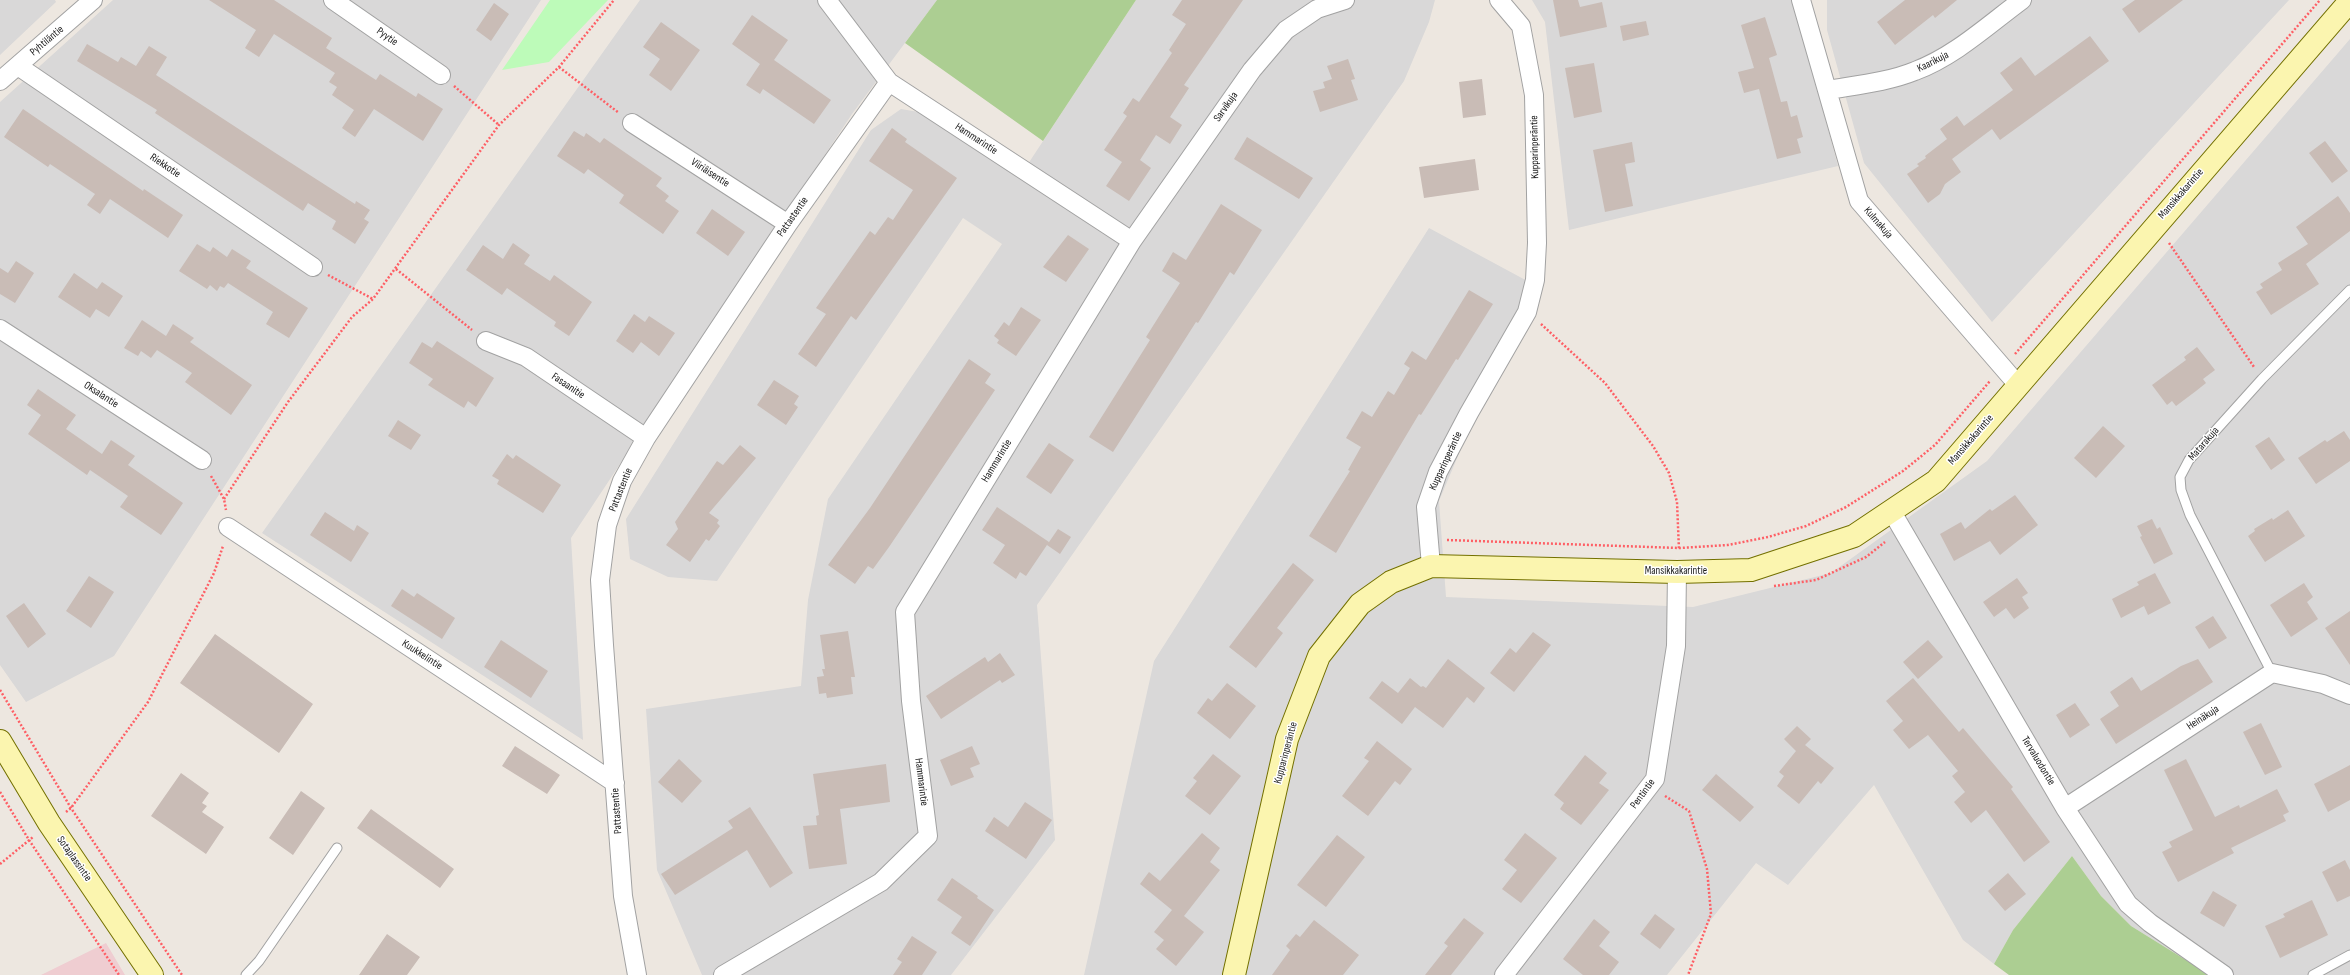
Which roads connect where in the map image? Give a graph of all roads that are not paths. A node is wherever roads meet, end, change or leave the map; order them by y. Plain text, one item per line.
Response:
1 (93, 0) edge
2 (333, 0) edge
3 (827, 0) edge
4 (1345, 0) edge
5 (1499, 0) edge
6 (1801, 0) edge
7 (2022, 0) edge
8 (2350, 1) edge
9 (18, 66) junction
10 (441, 75) road end
11 (0, 81) edge
12 (889, 82) junction
13 (1828, 90) junction
14 (632, 123) road end
15 (788, 224) junction
16 (1132, 241) junction
17 (313, 267) road end
18 (2350, 290) edge
19 (0, 329) edge
20 (486, 341) road end
21 (2018, 385) junction
22 (646, 438) junction
23 (202, 460) road end
24 (1892, 512) junction
25 (228, 527) road end
26 (1431, 566) junction
27 (1677, 572) junction
28 (2272, 673) junction
29 (2350, 696) edge
30 (0, 741) edge
31 (615, 783) junction
32 (2065, 808) junction
33 (337, 848) dead end
34 (2350, 955) edge
35 (152, 975) edge
36 (246, 975) edge
37 (637, 975) edge
38 (723, 975) edge
39 (1234, 975) edge
40 (1504, 975) edge
41 (2224, 975) edge
42 (2313, 975) edge

1 - 9 street, Pyhtiläntie
2 - 10 street, Pyytie
3 - 12 street, Hammarintie
4 - 16 street, Sarvikuja
5 - 26 street, Kupparinperäntie
6 - 13 street, Kulmakuja
7 - 13 street, Kaarikuja
8 - 21 street, Mansikkakarintie
9 - 11 street, Pyhtiläntie
9 - 17 street, Riekkotie
12 - 15 street, Pattastentie
12 - 16 street, Hammarintie
13 - 21 street, Kulmakuja
14 - 15 street, Viiriäisentie
15 - 22 street, Pattastentie
16 - 38 street, Hammarintie
18 - 28 lane, Matarakuja
19 - 23 street, Oksalantie
20 - 22 street, Fasaanitie
21 - 24 street, Mansikkakarintie
22 - 31 street, Pattastentie
24 - 27 street, Mansikkakarintie
24 - 32 street, Tervaluodontie
25 - 31 street, Kuukkelintie
26 - 27 street, Mansikkakarintie
26 - 39 street, Kupparinperäntie
27 - 40 street, Pentintie
28 - 29 street
28 - 32 street, Heinäkuja
30 - 35 street, Sotaplassintie
31 - 37 street, Pattastentie
32 - 41 street, Tervaluodontie
33 - 36 lane
34 - 42 lane

